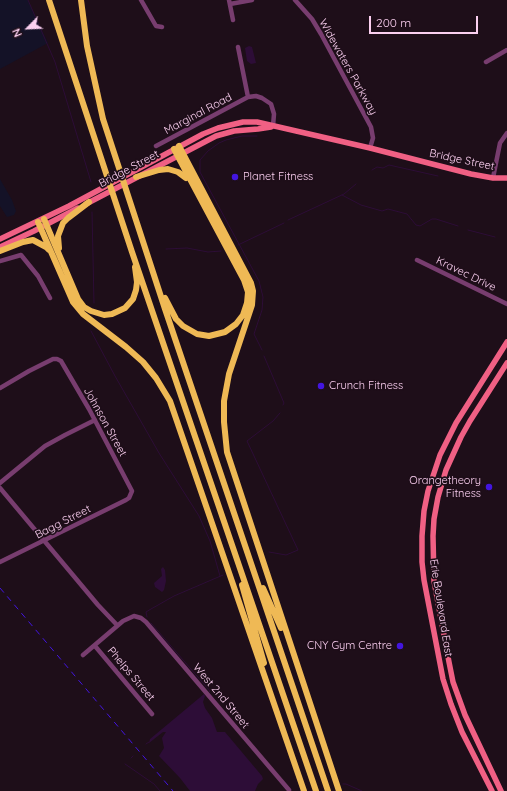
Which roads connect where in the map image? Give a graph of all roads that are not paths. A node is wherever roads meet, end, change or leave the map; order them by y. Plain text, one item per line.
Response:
1 (49, 0) edge
2 (82, 0) edge
3 (141, 0) edge
4 (252, 0) edge
5 (295, 0) edge
6 (230, 2) edge
7 (234, 20) dead end
8 (162, 27) dead end
9 (238, 47) dead end
10 (507, 50) edge
11 (486, 62) dead end
12 (248, 97) junction
13 (273, 126) junction
14 (507, 133) edge
15 (156, 146) dead end
16 (370, 148) junction
17 (178, 151) junction
18 (136, 177) junction
19 (493, 178) junction
20 (507, 178) edge
21 (194, 188) junction
22 (89, 202) junction
23 (42, 223) junction
24 (0, 239) edge
25 (0, 247) edge
26 (0, 251) edge
27 (132, 252) junction
28 (54, 258) junction
29 (61, 258) junction
30 (417, 260) dead end
31 (0, 261) edge
32 (157, 282) junction
33 (50, 298) dead end
34 (507, 304) edge
35 (507, 342) edge
36 (507, 363) edge
37 (0, 388) edge
38 (95, 420) junction
39 (436, 467) junction
40 (446, 470) junction
41 (0, 483) edge
42 (0, 488) edge
43 (131, 495) joint
44 (221, 512) junction
45 (45, 541) junction
46 (250, 561) junction
47 (0, 562) edge
48 (117, 625) junction
49 (95, 646) junction
50 (83, 656) dead end
51 (299, 672) junction
52 (274, 705) junction
53 (152, 714) dead end
54 (331, 767) junction
55 (289, 790) dead end
56 (304, 791) edge
57 (316, 791) edge
58 (328, 791) edge
59 (339, 791) edge
60 (343, 791) edge
61 (492, 791) edge
62 (502, 791) edge

1 - 27 highway
2 - 32 highway
3 - 8 street
4 - 6 street
5 - 16 street, Widewaters Parkway
6 - 7 street
9 - 12 street
10 - 11 street
12 - 13 street
12 - 15 street, Marginal Road
13 - 16 main road, Bridge Street
13 - 17 main road, Bridge Street
14 - 19 street
16 - 19 main road, Bridge Street
17 - 18 main road, Bridge Street
17 - 21 highway
17 - 23 main road, Bridge Street
17 - 51 highway
18 - 21 highway
18 - 22 main road, Bridge Street
19 - 20 main road, Bridge Street
21 - 32 highway
22 - 23 main road, Bridge Street
22 - 29 highway
23 - 24 main road, Bridge Street
23 - 25 main road, Bridge Street
23 - 28 highway
23 - 29 highway
26 - 28 highway
27 - 29 highway
27 - 44 highway
28 - 52 highway
30 - 34 street, Kravec Drive
31 - 33 street
32 - 46 highway
35 - 39 main road, Erie Boulevard East
36 - 40 main road, Erie Boulevard East
37 - 38 street, Johnson Street
38 - 41 street
38 - 43 street, Johnson Street
39 - 40 street
39 - 61 main road, Erie Boulevard East
40 - 62 main road, Erie Boulevard East
42 - 45 street
43 - 45 street, Bagg Street
44 - 52 highway
44 - 57 highway
45 - 47 street, Bagg Street
45 - 48 street
46 - 51 highway
46 - 58 highway
48 - 49 street
48 - 55 street, West 2nd Street
49 - 50 street
49 - 53 street, Phelps Street
51 - 54 highway
52 - 56 highway
54 - 59 highway
54 - 60 highway

